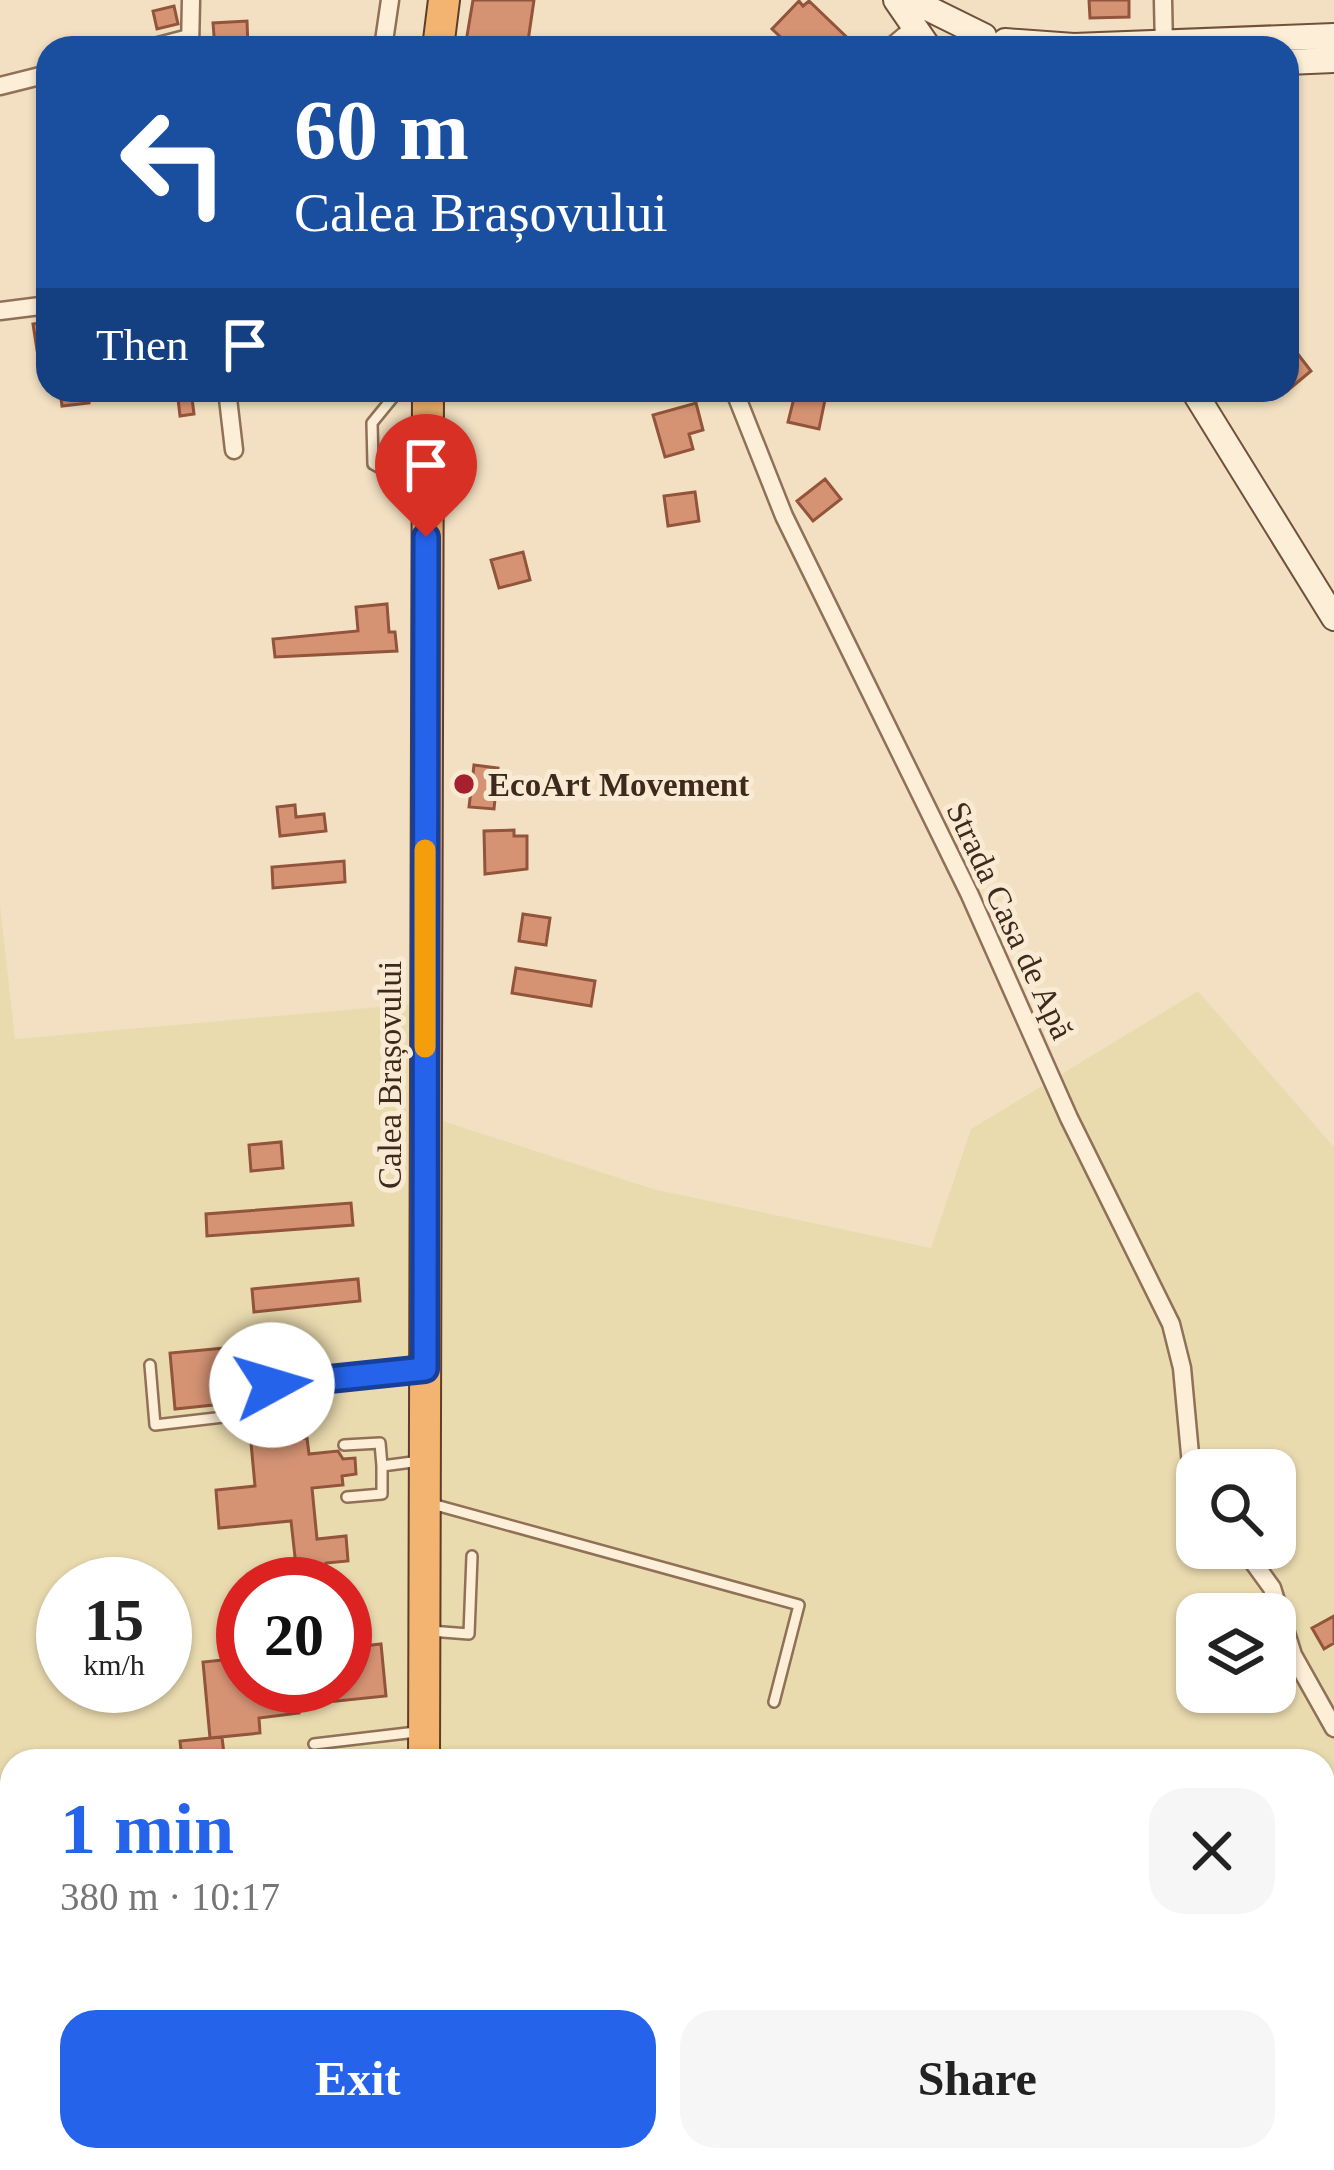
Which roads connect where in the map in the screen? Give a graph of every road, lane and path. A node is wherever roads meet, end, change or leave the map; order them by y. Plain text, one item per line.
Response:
1 (191, 0) edge
2 (390, 0) edge
3 (444, 0) edge
4 (896, 0) edge
5 (911, 0) edge
6 (1163, 0) edge
7 (189, 36) edge
8 (385, 36) edge
9 (440, 36) edge
10 (921, 36) edge
11 (978, 36) edge
12 (1164, 36) edge
13 (1334, 37) edge
14 (1299, 39) edge
15 (1334, 60) edge
16 (1299, 61) edge
17 (36, 77) edge
18 (0, 86) edge
19 (36, 306) edge
20 (0, 310) edge
21 (228, 402) edge
22 (389, 402) edge
23 (428, 402) edge
24 (739, 402) edge
25 (1200, 402) edge
26 (234, 450) dead end
27 (427, 493) junction
28 (1334, 618) edge
29 (150, 1365) dead end
30 (425, 1369) junction
31 (344, 1445) dead end
32 (1190, 1449) edge
33 (425, 1460) junction
34 (382, 1466) junction
35 (346, 1497) dead end
36 (425, 1502) junction
37 (472, 1556) dead end
38 (1258, 1569) edge
39 (424, 1630) junction
40 (774, 1702) dead end
41 (1334, 1728) edge
42 (314, 1744) dead end
43 (424, 1746) edge

1 - 7 street
2 - 8 street
3 - 9 highway
4 - 10 main road
5 - 11 main road
6 - 12 street
13 - 14 main road
15 - 16 main road
17 - 18 street
19 - 20 street
21 - 26 street
22 - 27 lane
23 - 27 highway, Calea Brașovului
24 - 32 street, Strada Casa de Apă
25 - 28 main road
27 - 30 highway, Calea Brașovului
29 - 30 lane
30 - 33 highway, Calea Brașovului
31 - 34 lane
33 - 34 lane
33 - 36 highway, Calea Brașovului
34 - 35 lane
36 - 39 highway, Calea Brașovului
36 - 40 lane
37 - 39 lane
38 - 41 street
39 - 43 highway, Calea Brașovului
42 - 43 lane

